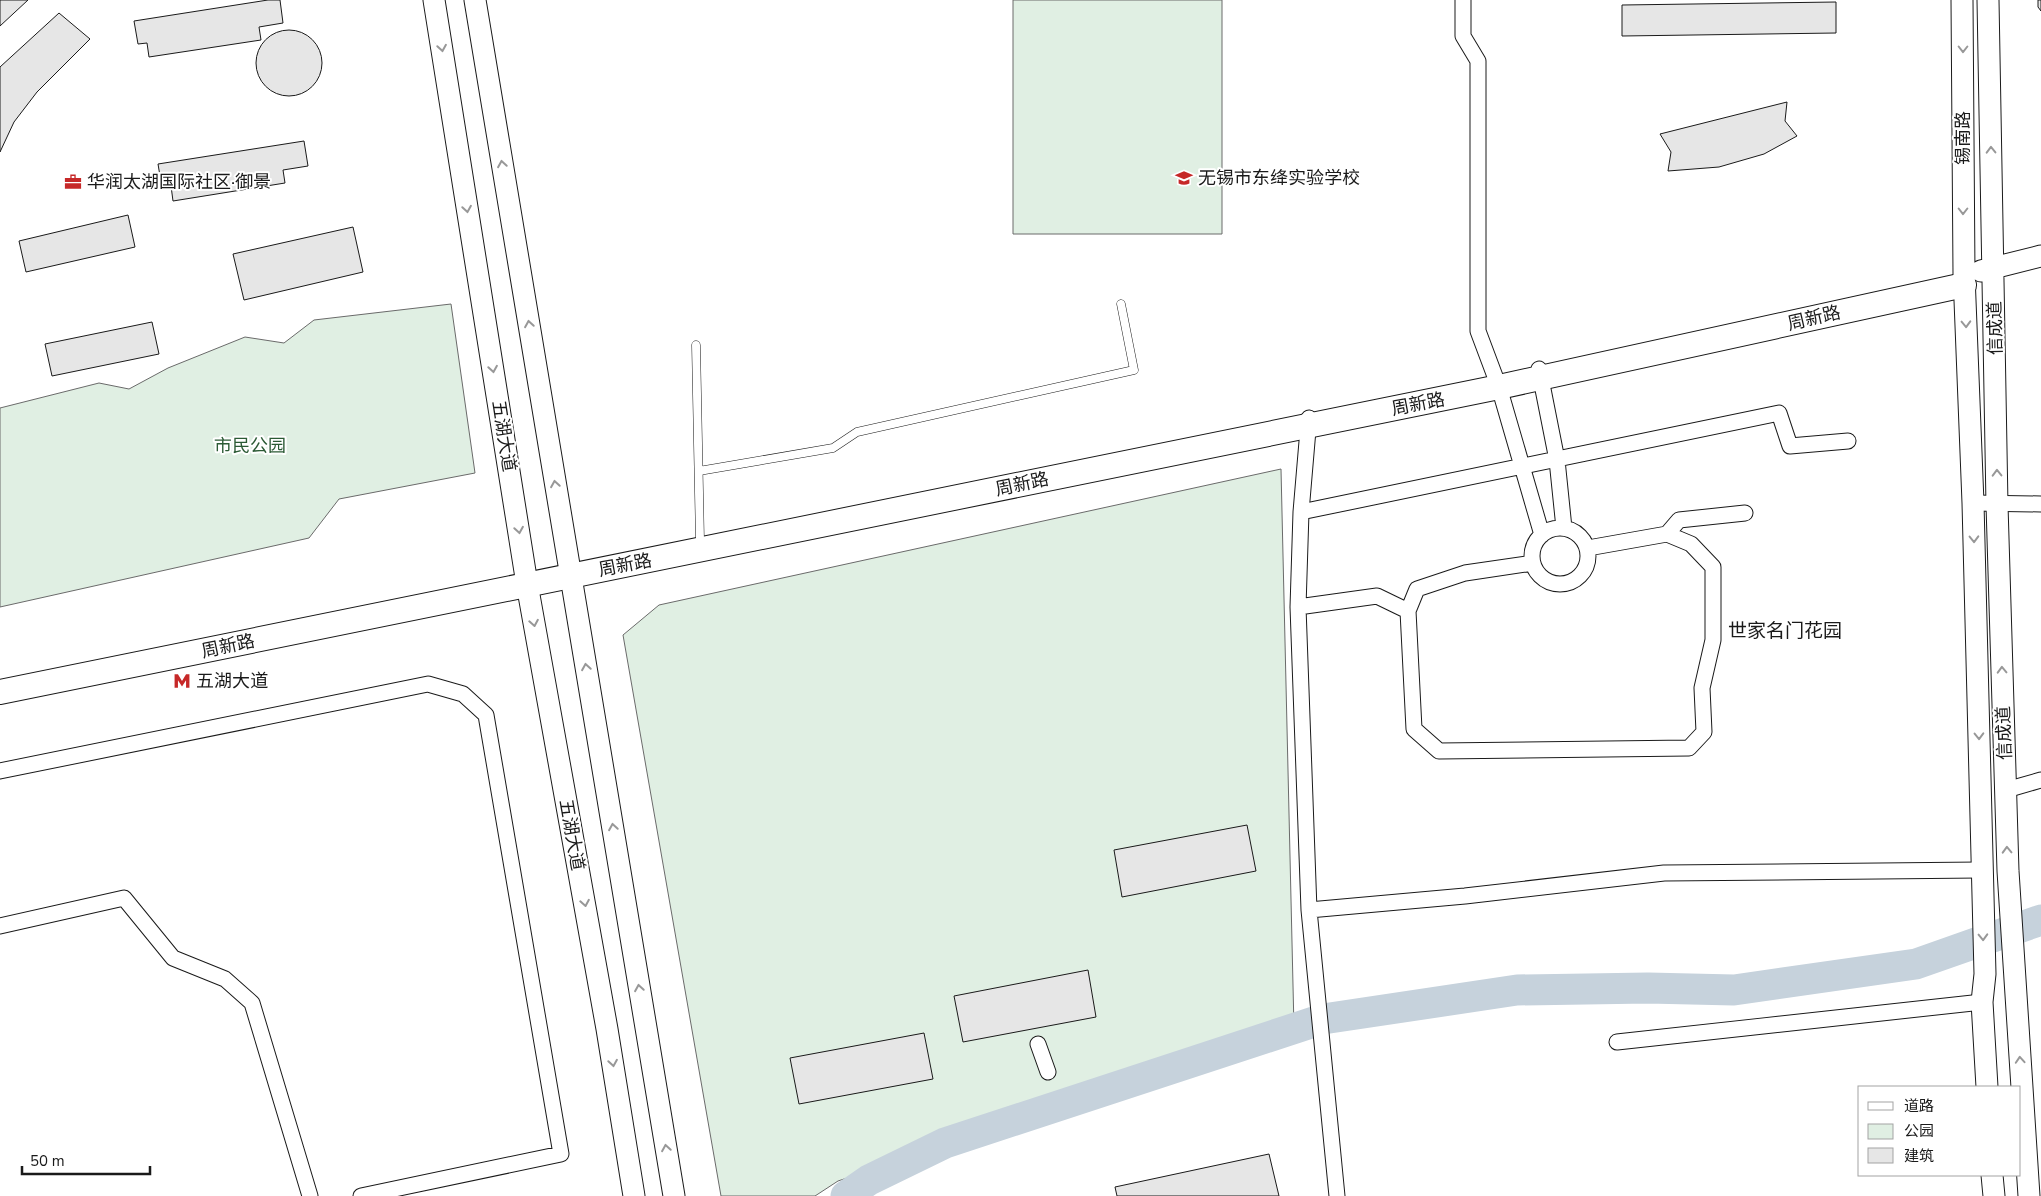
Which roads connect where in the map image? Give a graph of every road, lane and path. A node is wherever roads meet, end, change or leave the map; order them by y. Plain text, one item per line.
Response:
1 (434, 0) edge
2 (475, 0) edge
3 (1463, 0) edge
4 (1962, 0) edge
5 (1988, 0) edge
6 (2041, 256) edge
7 (2041, 266) edge
8 (1994, 273) junction
9 (1964, 280) junction
10 (1121, 304) dead end
11 (696, 345) dead end
12 (1540, 373) junction
13 (1497, 382) junction
14 (1309, 421) junction
15 (1848, 441) dead end
16 (1557, 460) junction
17 (1521, 467) junction
18 (699, 471) junction
19 (1973, 503) junction
20 (2041, 504) edge
21 (1997, 505) junction
22 (1301, 512) junction
23 (1745, 513) dead end
24 (1564, 528) junction
25 (1667, 534) junction
26 (1542, 535) junction
27 (700, 541) junction
28 (1588, 548) junction
29 (1533, 564) junction
30 (570, 571) junction
31 (526, 580) junction
32 (1298, 607) junction
33 (1408, 611) junction
34 (0, 681) edge
35 (0, 692) edge
36 (0, 771) edge
37 (2041, 780) edge
38 (2006, 790) junction
39 (1980, 870) junction
40 (1309, 910) junction
41 (0, 926) edge
42 (1982, 1002) junction
43 (1617, 1042) dead end
44 (1038, 1044) dead end
45 (1048, 1072) dead end
46 (1987, 1086) edge
47 (1992, 1176) edge
48 (310, 1196) edge
49 (361, 1196) edge
50 (634, 1196) edge
51 (674, 1196) edge
52 (1337, 1196) edge
53 (1994, 1196) edge
54 (2029, 1196) edge

1 -> 31 main road, 五湖大道
30 -> 2 main road
3 - 13 street
4 -> 9 main road, 锡南路
8 -> 5 main road, 锡南路
6 - 8 main road, 周新路
7 - 8 main road, 周新路
8 - 9 main road, 周新路
21 -> 8 main road, 信成道
9 - 12 main road, 周新路
9 -> 19 main road, 信成道
10 - 18 lane
11 - 18 lane
12 - 13 main road, 周新路
12 - 16 street
13 - 14 main road, 周新路
13 - 17 street
14 - 22 street
14 - 27 main road, 周新路
14 - 30 main road, 周新路
15 - 16 street
16 - 17 street
16 - 24 street
17 - 22 street
17 - 26 street
18 - 27 lane
19 - 21 street
19 -> 39 main road, 信成道
20 - 21 street
38 -> 21 main road, 信成道
22 - 32 street
23 - 25 street
24 - 26 street
24 - 28 street
25 - 28 street
25 - 33 street
26 - 29 street
27 - 30 main road, 周新路
28 - 29 street
29 - 33 street
30 - 31 main road, 周新路
51 -> 30 main road
31 - 34 main road, 周新路
31 - 35 main road, 周新路
31 -> 50 main road, 五湖大道
32 - 33 street
32 - 40 street
36 - 49 street
37 - 38 street
54 -> 38 main road, 信成道
39 - 40 street
39 -> 42 main road, 信成道
40 - 52 street
41 - 48 street
42 - 43 street
42 - 46 main road, 信成道
44 - 45 street
47 - 53 main road

